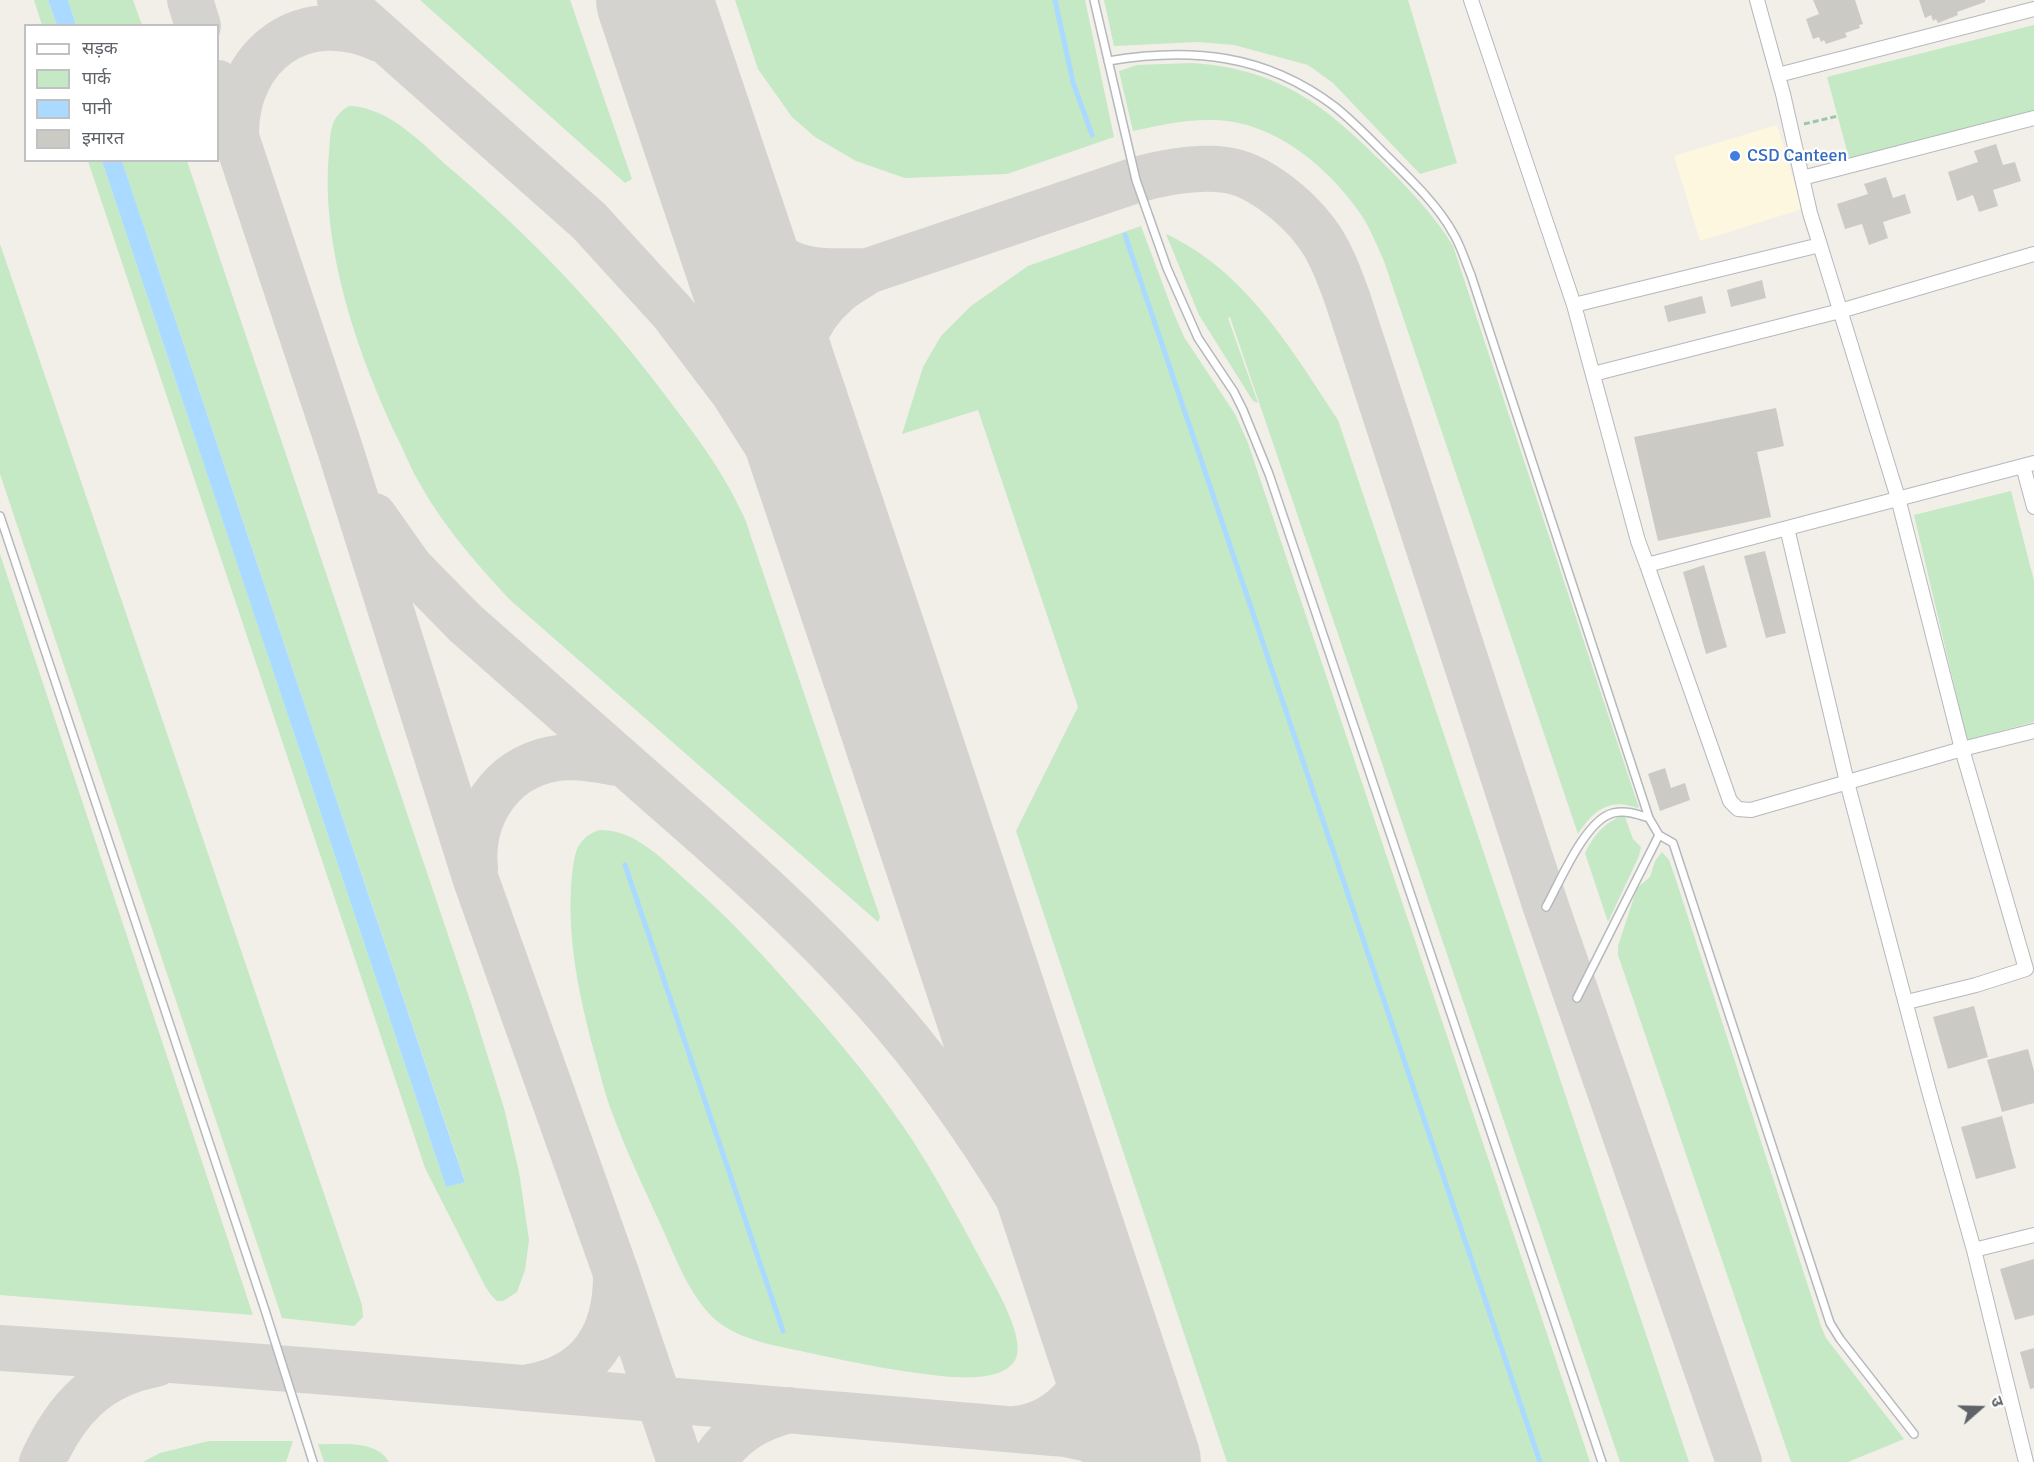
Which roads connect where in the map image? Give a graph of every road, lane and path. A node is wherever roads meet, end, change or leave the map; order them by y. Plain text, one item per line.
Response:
1 (1094, 0) edge
2 (1471, 0) edge
3 (1758, 0) edge
4 (2034, 9) edge
5 (1108, 61) junction
6 (1778, 75) junction
7 (1838, 116) dead end
8 (2034, 118) edge
9 (1790, 127) junction
10 (1802, 178) junction
11 (1820, 245) junction
12 (2034, 254) edge
13 (1574, 305) junction
14 (1840, 311) junction
15 (1593, 375) junction
16 (2029, 464) edge
17 (1898, 498) junction
18 (2034, 507) edge
19 (0, 516) edge
20 (1787, 528) junction
21 (1647, 565) junction
22 (2034, 731) edge
23 (1962, 749) junction
24 (1847, 782) junction
25 (1650, 818) junction
26 (1659, 835) junction
27 (1546, 907) dead end
28 (2030, 968) edge
29 (1577, 998) dead end
30 (1907, 1002) junction
31 (2034, 1235) edge
32 (1974, 1250) junction
33 (1914, 1434) dead end
34 (313, 1462) edge
35 (1602, 1462) edge
36 (2026, 1462) edge

1 - 5 lane
2 - 13 street
3 - 6 street
4 - 6 street
5 - 25 lane
5 - 35 lane
6 - 9 street
7 - 9 path
8 - 10 street
9 - 10 street
10 - 11 street
11 - 13 street
11 - 14 street
12 - 14 street
13 - 15 street
14 - 15 street
14 - 17 street
15 - 21 street
16 - 17 street
16 - 18 street
17 - 20 street
17 - 23 street
19 - 34 lane
20 - 21 street
20 - 24 street
21 - 24 street
22 - 23 street
23 - 24 street
23 - 28 street
24 - 30 street
25 - 26 lane
25 - 27 lane
26 - 29 lane
26 - 33 lane
28 - 30 street
30 - 32 street
31 - 32 street
32 - 36 street

